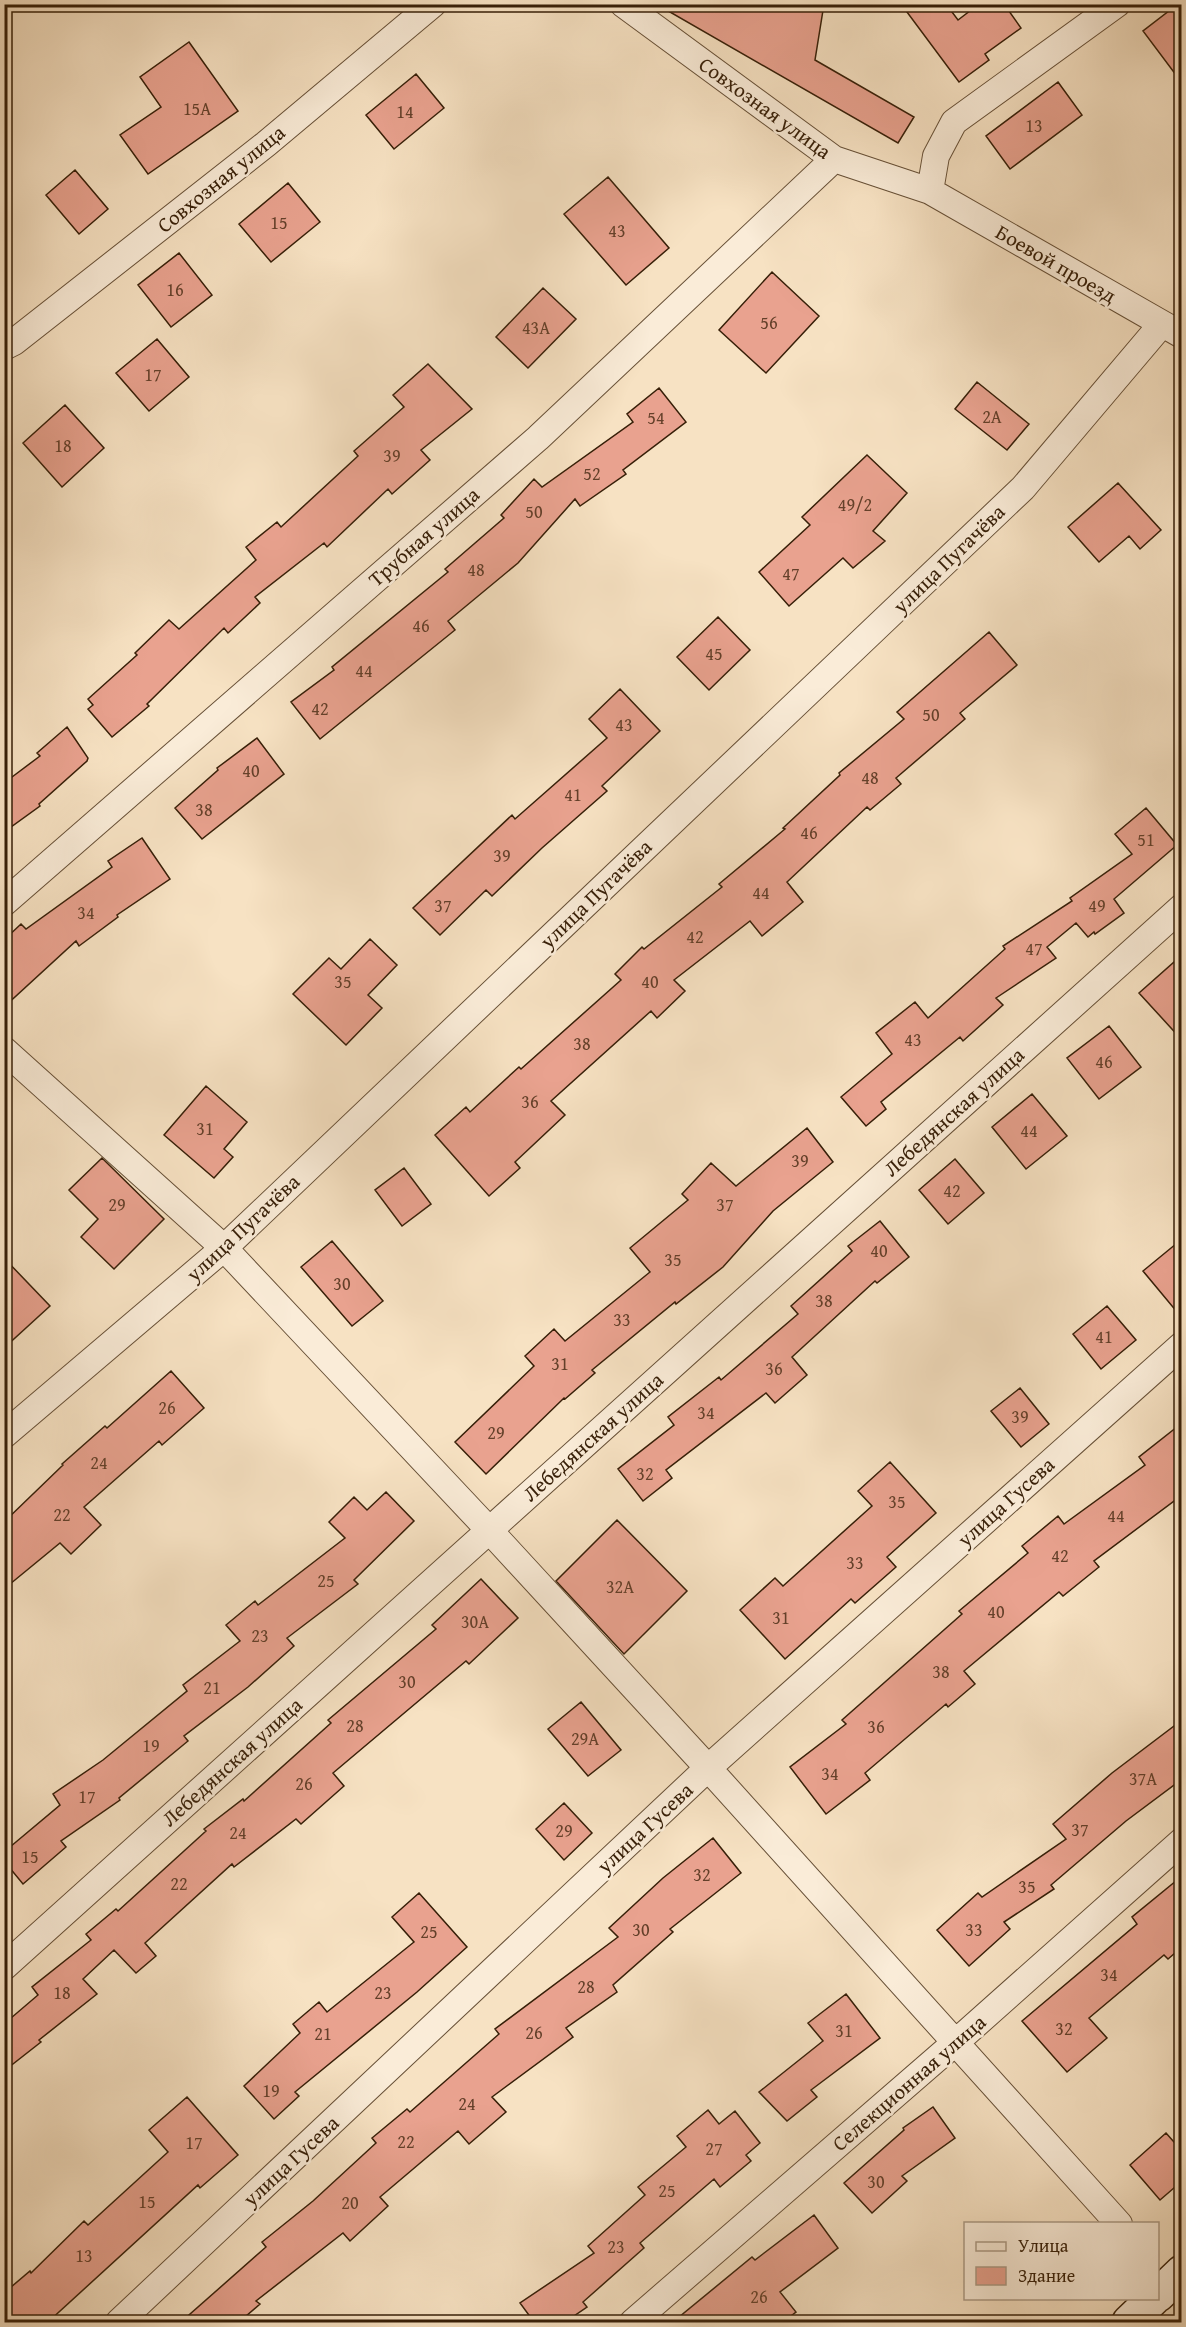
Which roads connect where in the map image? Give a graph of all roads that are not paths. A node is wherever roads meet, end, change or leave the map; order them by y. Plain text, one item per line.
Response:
1 (433, 4) edge
2 (623, 4) edge
3 (1118, 4) edge
4 (834, 159) junction
5 (930, 191) junction
6 (1171, 330) edge
7 (4, 347) edge
8 (4, 903) edge
9 (1182, 907) edge
10 (4, 1050) edge
11 (224, 1248) junction
12 (1182, 1345) edge
13 (4, 1436) edge
14 (490, 1531) junction
15 (708, 1768) junction
16 (1182, 1841) edge
17 (4, 1967) edge
18 (956, 2042) junction
19 (1118, 2222) edge
20 (1151, 2300) edge
21 (119, 2322) edge
22 (633, 2322) edge
23 (1129, 2322) edge

1 - 7 street, Совхозная улица
2 - 4 street, Совхозная улица
3 - 5 street
4 - 5 street, Совхозная улица
4 - 8 street, Трубная улица
5 - 6 street, Боевой проезд
6 - 11 street, улица Пугачёва
9 - 14 street, Лебедянская улица
10 - 11 street
11 - 13 street, улица Пугачёва
11 - 14 street
12 - 15 street, улица Гусева
14 - 15 street
14 - 17 street, Лебедянская улица
15 - 18 street
15 - 21 street, улица Гусева
16 - 18 street, Селекционная улица
18 - 19 street
18 - 22 street, Селекционная улица
20 - 23 street

